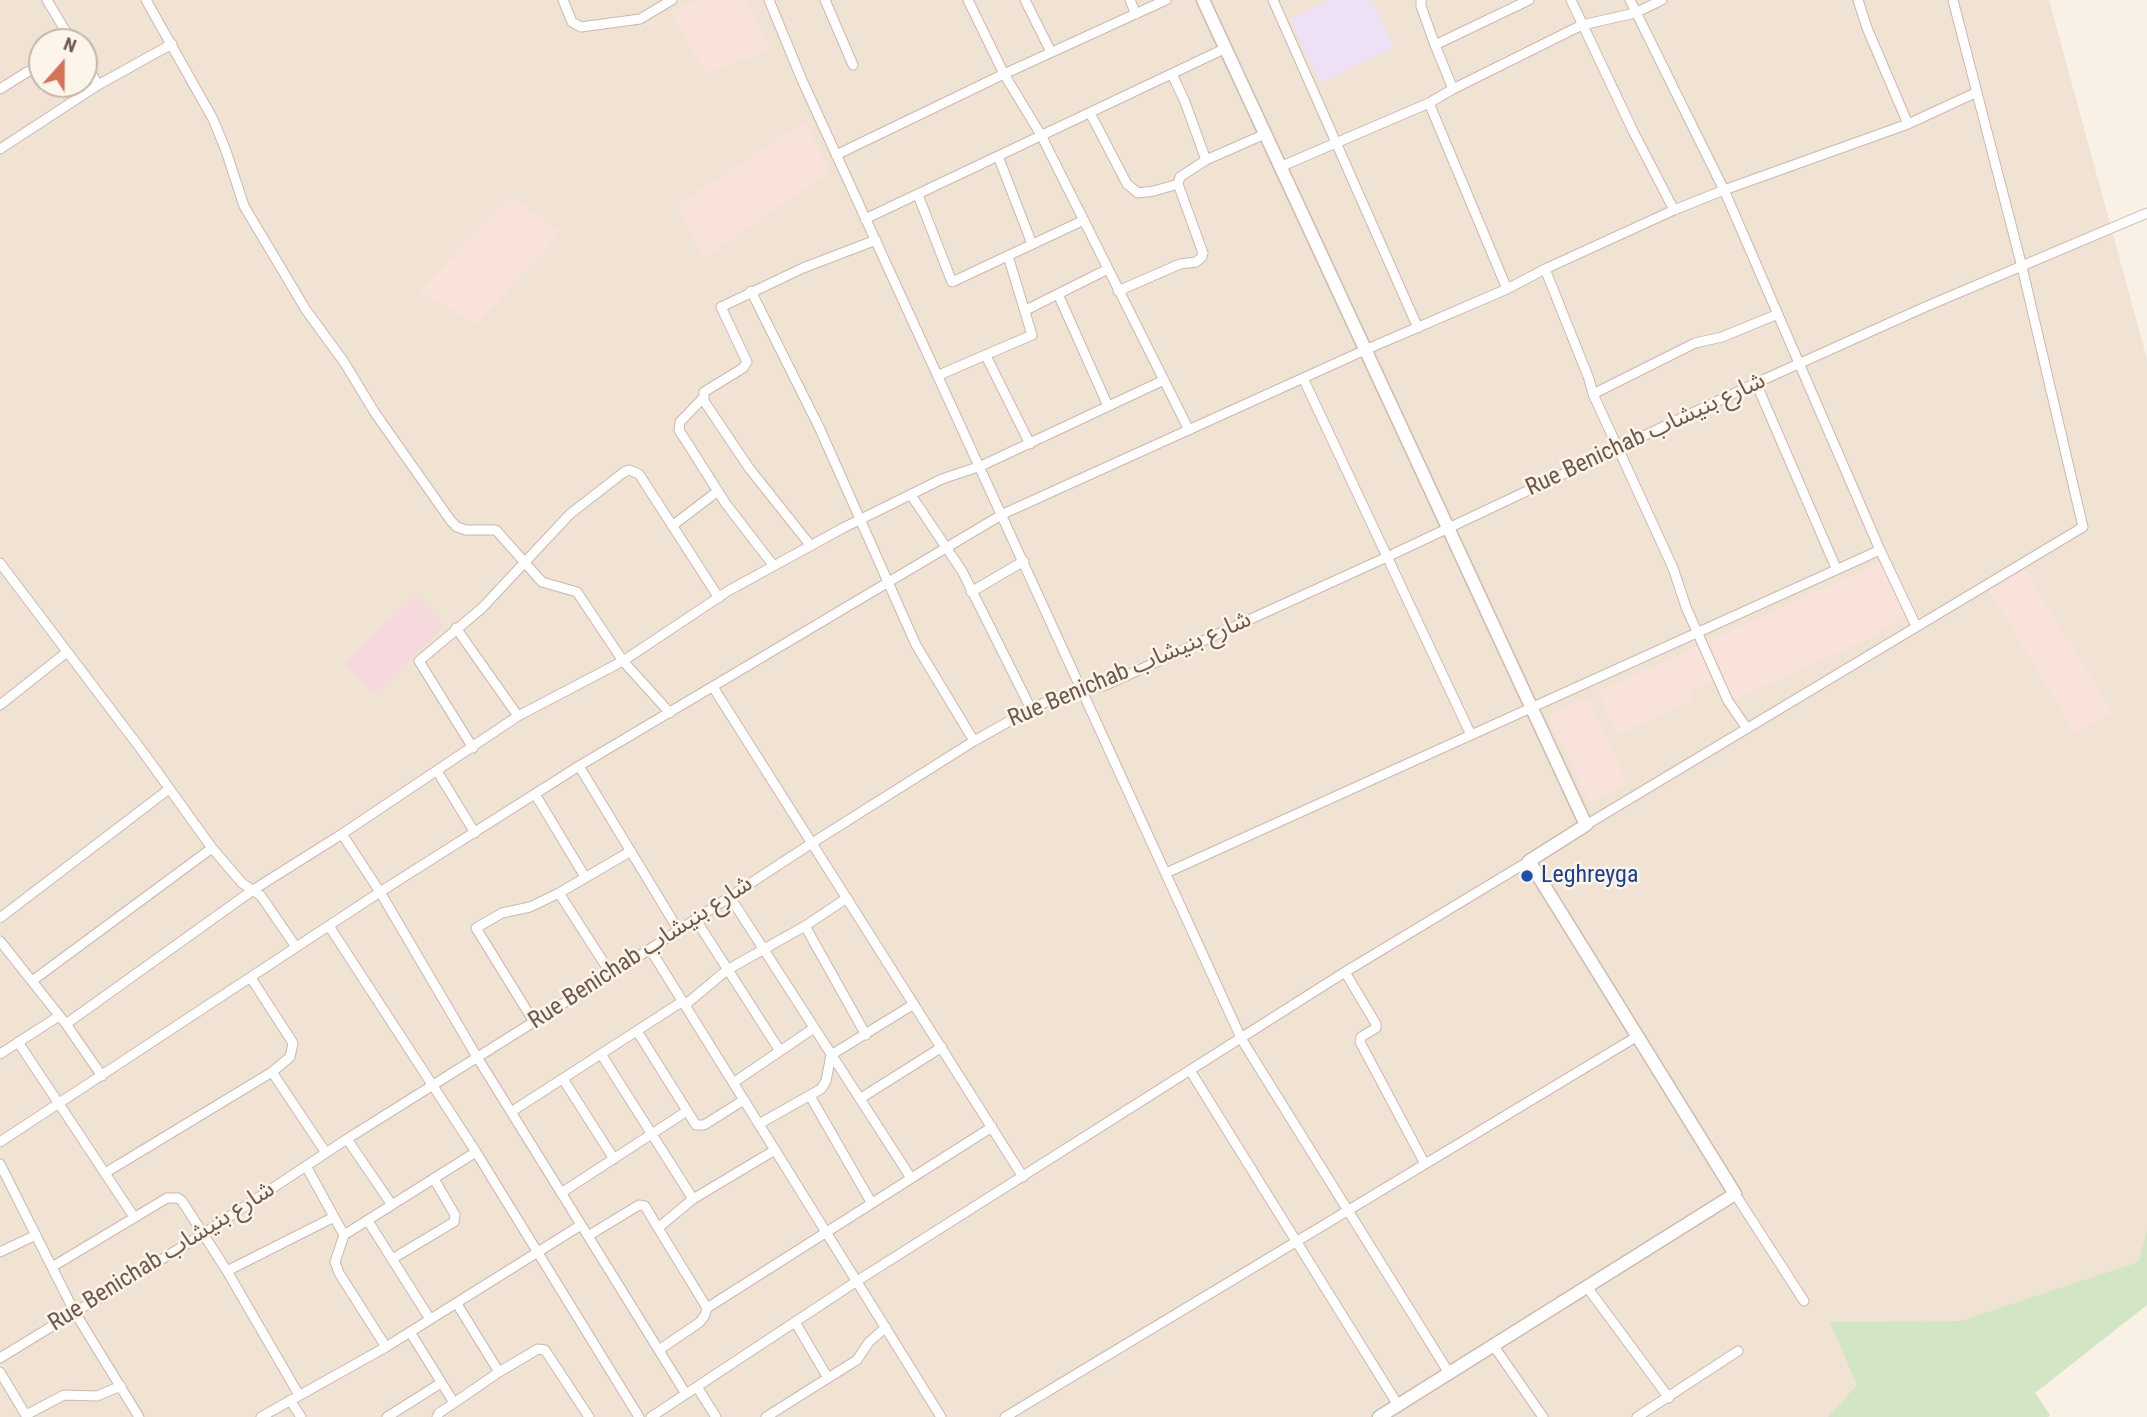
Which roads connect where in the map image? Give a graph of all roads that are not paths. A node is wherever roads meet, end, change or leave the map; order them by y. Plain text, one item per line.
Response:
1 (62, 0) edge
2 (146, 0) edge
3 (563, 0) edge
4 (672, 0) edge
5 (769, 0) edge
6 (825, 0) edge
7 (968, 0) edge
8 (1025, 0) edge
9 (1130, 0) edge
10 (1167, 0) edge
11 (1203, 0) edge
12 (1273, 0) edge
13 (1421, 0) edge
14 (1529, 0) edge
15 (1571, 0) edge
16 (1630, 0) edge
17 (1662, 0) edge
18 (1858, 0) edge
19 (1954, 0) edge
20 (49, 3) edge
21 (1635, 13) junction
22 (1136, 14) junction
23 (1582, 25) junction
24 (64, 28) edge
25 (172, 44) junction
26 (1435, 45) junction
27 (1226, 48) junction
28 (1051, 52) junction
29 (853, 65) dead end
30 (28, 72) edge
31 (1004, 74) junction
32 (1172, 74) junction
33 (98, 85) edge
34 (0, 89) edge
35 (1453, 89) junction
36 (1975, 93) junction
37 (78, 98) edge
38 (1429, 103) junction
39 (1090, 113) junction
40 (1908, 124) junction
41 (1265, 134) junction
42 (1041, 135) junction
43 (1338, 144) junction
44 (0, 149) edge
45 (836, 155) junction
46 (998, 156) junction
47 (1206, 160) junction
48 (1280, 167) junction
49 (1178, 184) junction
50 (1724, 190) junction
51 (918, 195) junction
52 (1674, 210) junction
53 (2147, 213) edge
54 (865, 219) junction
55 (1084, 220) junction
56 (876, 240) junction
57 (1032, 244) junction
58 (1008, 256) junction
59 (2022, 267) junction
60 (1108, 269) junction
61 (1545, 269) junction
62 (1507, 289) junction
63 (751, 291) junction
64 (1118, 291) junction
65 (1058, 294) junction
66 (1026, 310) junction
67 (1778, 314) junction
68 (1418, 328) junction
69 (1366, 350) junction
70 (986, 356) junction
71 (1799, 364) junction
72 (939, 375) junction
73 (1303, 378) junction
74 (1164, 380) junction
75 (1756, 383) junction
76 (1593, 394) junction
77 (703, 398) junction
78 (1108, 405) junction
79 (1189, 430) junction
80 (1030, 444) junction
81 (1618, 448) junction
82 (981, 466) junction
83 (718, 491) junction
84 (911, 495) junction
85 (1003, 514) junction
86 (861, 519) junction
87 (672, 526) junction
88 (1448, 528) junction
89 (811, 545) junction
90 (946, 550) junction
91 (1880, 550) junction
92 (1388, 557) junction
93 (1024, 561) junction
94 (525, 563) junction
95 (0, 564) edge
96 (773, 565) junction
97 (1836, 568) junction
98 (889, 583) junction
99 (971, 592) junction
100 (719, 598) junction
101 (1916, 626) junction
102 (456, 628) junction
103 (1698, 632) junction
104 (67, 652) junction
105 (623, 661) junction
106 (713, 687) junction
107 (1081, 691) junction
108 (0, 705) edge
109 (1531, 707) junction
110 (1031, 709) junction
111 (670, 713) junction
112 (517, 716) junction
113 (1746, 727) junction
114 (1471, 734) junction
115 (974, 741) junction
116 (473, 748) junction
117 (579, 766) junction
118 (438, 771) junction
119 (169, 789) junction
120 (535, 794) junction
121 (1586, 825) junction
122 (475, 833) junction
123 (342, 834) junction
124 (812, 843) junction
125 (212, 848) junction
126 (631, 851) junction
127 (1528, 861) junction
128 (1166, 873) junction
129 (585, 877) junction
130 (253, 890) junction
131 (380, 892) junction
132 (559, 893) junction
133 (730, 897) junction
134 (847, 898) junction
135 (0, 918) edge
136 (696, 920) junction
137 (329, 926) junction
138 (805, 926) junction
139 (679, 931) junction
140 (0, 941) edge
141 (296, 947) junction
142 (764, 948) junction
143 (650, 950) junction
144 (727, 970) junction
145 (1345, 972) junction
146 (611, 974) junction
147 (251, 978) junction
148 (32, 981) junction
149 (684, 1003) junction
150 (914, 1004) junction
151 (59, 1016) junction
152 (534, 1022) junction
153 (66, 1024) junction
154 (814, 1028) junction
155 (636, 1031) junction
156 (866, 1035) junction
157 (1636, 1037) junction
158 (1242, 1040) junction
159 (18, 1042) junction
160 (942, 1047) junction
161 (780, 1051) junction
162 (0, 1054) edge
163 (601, 1054) junction
164 (831, 1055) junction
165 (477, 1057) junction
166 (272, 1072) junction
167 (1191, 1072) junction
168 (102, 1076) junction
169 (564, 1079) junction
170 (733, 1083) junction
171 (432, 1085) junction
172 (810, 1096) junction
173 (861, 1098) junction
174 (744, 1100) junction
175 (60, 1104) junction
176 (687, 1111) junction
177 (511, 1112) junction
178 (759, 1124) junction
179 (992, 1127) junction
180 (651, 1135) junction
181 (347, 1139) junction
182 (0, 1142) edge
183 (775, 1150) junction
184 (476, 1152) junction
185 (326, 1153) junction
186 (614, 1159) junction
187 (0, 1164) edge
188 (1426, 1164) junction
189 (306, 1166) junction
190 (105, 1173) junction
191 (1023, 1177) junction
192 (911, 1178) junction
193 (434, 1179) junction
194 (561, 1193) junction
195 (1735, 1194) junction
196 (693, 1199) junction
197 (871, 1202) junction
198 (392, 1205) junction
199 (1349, 1211) junction
200 (134, 1217) junction
201 (334, 1217) junction
202 (368, 1221) junction
203 (581, 1225) junction
204 (658, 1228) junction
205 (826, 1231) junction
206 (204, 1234) junction
207 (37, 1235) junction
208 (344, 1235) junction
209 (588, 1236) junction
210 (1296, 1242) junction
211 (0, 1252) edge
212 (537, 1253) junction
213 (392, 1259) junction
214 (52, 1267) junction
215 (227, 1271) junction
216 (857, 1281) junction
217 (1587, 1287) junction
218 (1804, 1301) dead end
219 (457, 1304) junction
220 (707, 1308) junction
221 (74, 1311) junction
222 (430, 1319) junction
223 (795, 1322) junction
224 (886, 1327) junction
225 (410, 1332) junction
226 (1493, 1345) junction
227 (386, 1347) junction
228 (659, 1350) junction
229 (1738, 1351) dead end
230 (0, 1358) edge
231 (0, 1372) edge
232 (499, 1372) junction
233 (1449, 1373) junction
234 (828, 1378) junction
235 (441, 1383) junction
236 (121, 1386) junction
237 (697, 1387) junction
238 (686, 1394) junction
239 (295, 1397) junction
240 (1669, 1398) junction
241 (454, 1403) junction
242 (1398, 1405) junction
243 (27, 1416) edge
244 (139, 1417) edge
245 (261, 1417) edge
246 (301, 1417) edge
247 (387, 1417) edge
248 (437, 1417) edge
249 (589, 1417) edge
250 (639, 1417) edge
251 (651, 1417) edge
252 (716, 1417) edge
253 (766, 1417) edge
254 (941, 1417) edge
255 (1005, 1417) edge
256 (1378, 1417) edge
257 (1543, 1417) edge
258 (1637, 1417) edge

1 - 20 street
2 - 25 street
3 - 4 street
5 - 45 street
6 - 29 street
7 - 31 street
8 - 28 street
9 - 22 street
10 - 22 street
11 - 27 street
12 - 43 street
13 - 26 street
14 - 26 street
15 - 23 street
16 - 21 street
17 - 21 street
18 - 40 street
19 - 36 street
20 - 24 street
21 - 23 street
21 - 50 street
22 - 28 street
23 - 35 street
23 - 52 street
25 - 33 street
25 - 94 street
26 - 35 street
27 - 32 street
27 - 41 street
28 - 31 street
30 - 34 street
31 - 42 street
31 - 45 street
32 - 39 street
32 - 47 street
35 - 38 street
36 - 40 street
36 - 59 street
37 - 44 street
38 - 43 street
38 - 62 street
39 - 42 street
39 - 49 street
40 - 50 street
41 - 47 street
41 - 48 street
42 - 46 street
42 - 55 street
43 - 48 street
43 - 68 street
45 - 54 street
46 - 51 street
46 - 57 street
47 - 49 street
48 - 69 street
49 - 64 street
50 - 52 street
50 - 67 street
51 - 54 street
51 - 58 street
52 - 61 street
53 - 59 street, Rue Benichab شارع بنيشاب
54 - 56 street
55 - 57 street
55 - 60 street
56 - 63 street
56 - 72 street
57 - 58 street
58 - 66 street
59 - 71 street, Rue Benichab شارع بنيشاب
59 - 101 street
60 - 64 street
60 - 65 street
61 - 62 street
61 - 76 street
62 - 68 street
63 - 77 street
63 - 86 street
64 - 74 street
65 - 66 street
65 - 78 street
66 - 70 street
67 - 71 street
67 - 76 street
68 - 69 street
69 - 73 street
69 - 88 street
70 - 72 street
70 - 80 street
71 - 75 street, Rue Benichab شارع بنيشاب
71 - 91 street
72 - 82 street
73 - 79 street
73 - 92 street
74 - 78 street
74 - 79 street
75 - 81 street, Rue Benichab شارع بنيشاب
75 - 97 street
76 - 81 street
77 - 83 street
77 - 89 street
78 - 80 street
79 - 85 street
80 - 82 street
81 - 88 street, Rue Benichab شارع بنيشاب
81 - 103 street
82 - 84 street
82 - 85 street
83 - 87 street
83 - 96 street
84 - 86 street
84 - 90 street
85 - 90 street
85 - 93 street
86 - 89 street
86 - 98 street
87 - 94 street
87 - 100 street
88 - 92 street, Rue Benichab شارع بنيشاب
88 - 109 street
89 - 96 street
90 - 98 street
90 - 99 street
91 - 97 street
91 - 101 street
92 - 107 street, Rue Benichab شارع بنيشاب
92 - 114 street
93 - 99 street
93 - 107 street
94 - 102 street
94 - 105 street
95 - 104 street
96 - 100 street
97 - 103 street
98 - 106 street
98 - 115 street
99 - 110 street
100 - 105 street
101 - 113 street
102 - 112 street
102 - 116 street
103 - 109 street
103 - 113 street
104 - 108 street
104 - 119 street
105 - 111 street
105 - 112 street
106 - 111 street
106 - 124 street
107 - 110 street, Rue Benichab شارع بنيشاب
107 - 128 street
109 - 114 street
109 - 121 street
110 - 115 street, Rue Benichab شارع بنيشاب
111 - 117 street
112 - 116 street
113 - 121 street
114 - 128 street
115 - 124 street, Rue Benichab شارع بنيشاب
116 - 118 street
117 - 120 street
117 - 126 street
118 - 122 street
118 - 123 street
119 - 125 street
119 - 135 street
120 - 122 street
120 - 129 street
121 - 127 street
122 - 131 street
123 - 130 street
123 - 131 street
124 - 133 street, Rue Benichab شارع بنيشاب
124 - 134 street
125 - 130 street
125 - 148 street
126 - 129 street
126 - 139 street
127 - 145 street
127 - 157 street
128 - 158 street
129 - 132 street
130 - 141 street
130 - 153 street
131 - 137 street
131 - 165 street
132 - 146 street
132 - 152 street
133 - 136 street, Rue Benichab شارع بنيشاب
133 - 142 street
134 - 138 street
134 - 150 street
136 - 139 street, Rue Benichab شارع بنيشاب
136 - 144 street
137 - 141 street
137 - 171 street
138 - 142 street
138 - 156 street
139 - 143 street, Rue Benichab شارع بنيشاب
140 - 148 street
141 - 147 street
142 - 144 street
142 - 154 street
143 - 146 street, Rue Benichab شارع بنيشاب
143 - 149 street
144 - 149 street
144 - 161 street
145 - 158 street
145 - 188 street
146 - 152 street, Rue Benichab شارع بنيشاب
147 - 166 street
147 - 168 street
148 - 151 street
149 - 155 street
149 - 170 street
150 - 156 street
150 - 160 street
151 - 153 street
151 - 159 street
152 - 165 street, Rue Benichab شارع بنيشاب
153 - 168 street
154 - 161 street
154 - 164 street
155 - 163 street
155 - 176 street
156 - 164 street
157 - 188 street
157 - 195 street
158 - 167 street
158 - 199 street
159 - 162 street
159 - 175 street
160 - 173 street
160 - 179 street
161 - 170 street
163 - 169 street
163 - 180 street
164 - 172 street
164 - 173 street
165 - 171 street, Rue Benichab شارع بنيشاب
165 - 177 street
166 - 185 street
166 - 190 street
167 - 191 street
167 - 210 street
168 - 175 street
169 - 177 street
169 - 186 street
170 - 174 street
171 - 181 street, Rue Benichab شارع بنيشاب
171 - 184 street
172 - 178 street
172 - 197 street
173 - 192 street
174 - 176 street
174 - 178 street
175 - 182 street
175 - 190 street
176 - 180 street
177 - 194 street
178 - 183 street
179 - 191 street
179 - 192 street
180 - 186 street
180 - 196 street
181 - 185 street, Rue Benichab شارع بنيشاب
181 - 198 street
183 - 196 street
183 - 205 street
184 - 193 street
184 - 212 street
185 - 189 street, Rue Benichab شارع بنيشاب
186 - 194 street
187 - 207 street
188 - 199 street
189 - 201 street
189 - 206 street, Rue Benichab شارع بنيشاب
190 - 200 street
191 - 216 street
192 - 197 street
193 - 198 street
193 - 213 street
194 - 203 street
195 - 217 street
195 - 218 street
196 - 204 street
197 - 205 street
198 - 202 street
199 - 210 street
199 - 233 street
200 - 206 street
200 - 214 street
201 - 208 street
201 - 215 street
202 - 208 street
202 - 213 street
203 - 209 street
203 - 212 street
204 - 209 street
204 - 220 street
205 - 216 street
205 - 220 street
206 - 215 street
206 - 221 street, Rue Benichab شارع بنيشاب
207 - 211 street
207 - 214 street
208 - 227 street
209 - 228 street
210 - 242 street
210 - 255 street
212 - 219 street
212 - 250 street
213 - 222 street
214 - 221 street
215 - 239 street
216 - 223 street
216 - 224 street
217 - 226 street
217 - 240 street
219 - 222 street
219 - 232 street
220 - 228 street
221 - 230 street, Rue Benichab شارع بنيشاب
221 - 236 street
222 - 225 street
223 - 234 street
223 - 237 street
224 - 234 street
224 - 254 street
225 - 227 street
225 - 235 street
226 - 233 street
226 - 257 street
227 - 239 street
228 - 238 street
229 - 240 street
231 - 243 street
232 - 241 street
232 - 249 street
233 - 242 street
234 - 253 street
235 - 241 street
235 - 247 street
236 - 243 street
236 - 244 street
237 - 238 street
237 - 252 street
238 - 251 street
239 - 245 street
239 - 246 street
240 - 258 street
241 - 248 street
242 - 256 street

